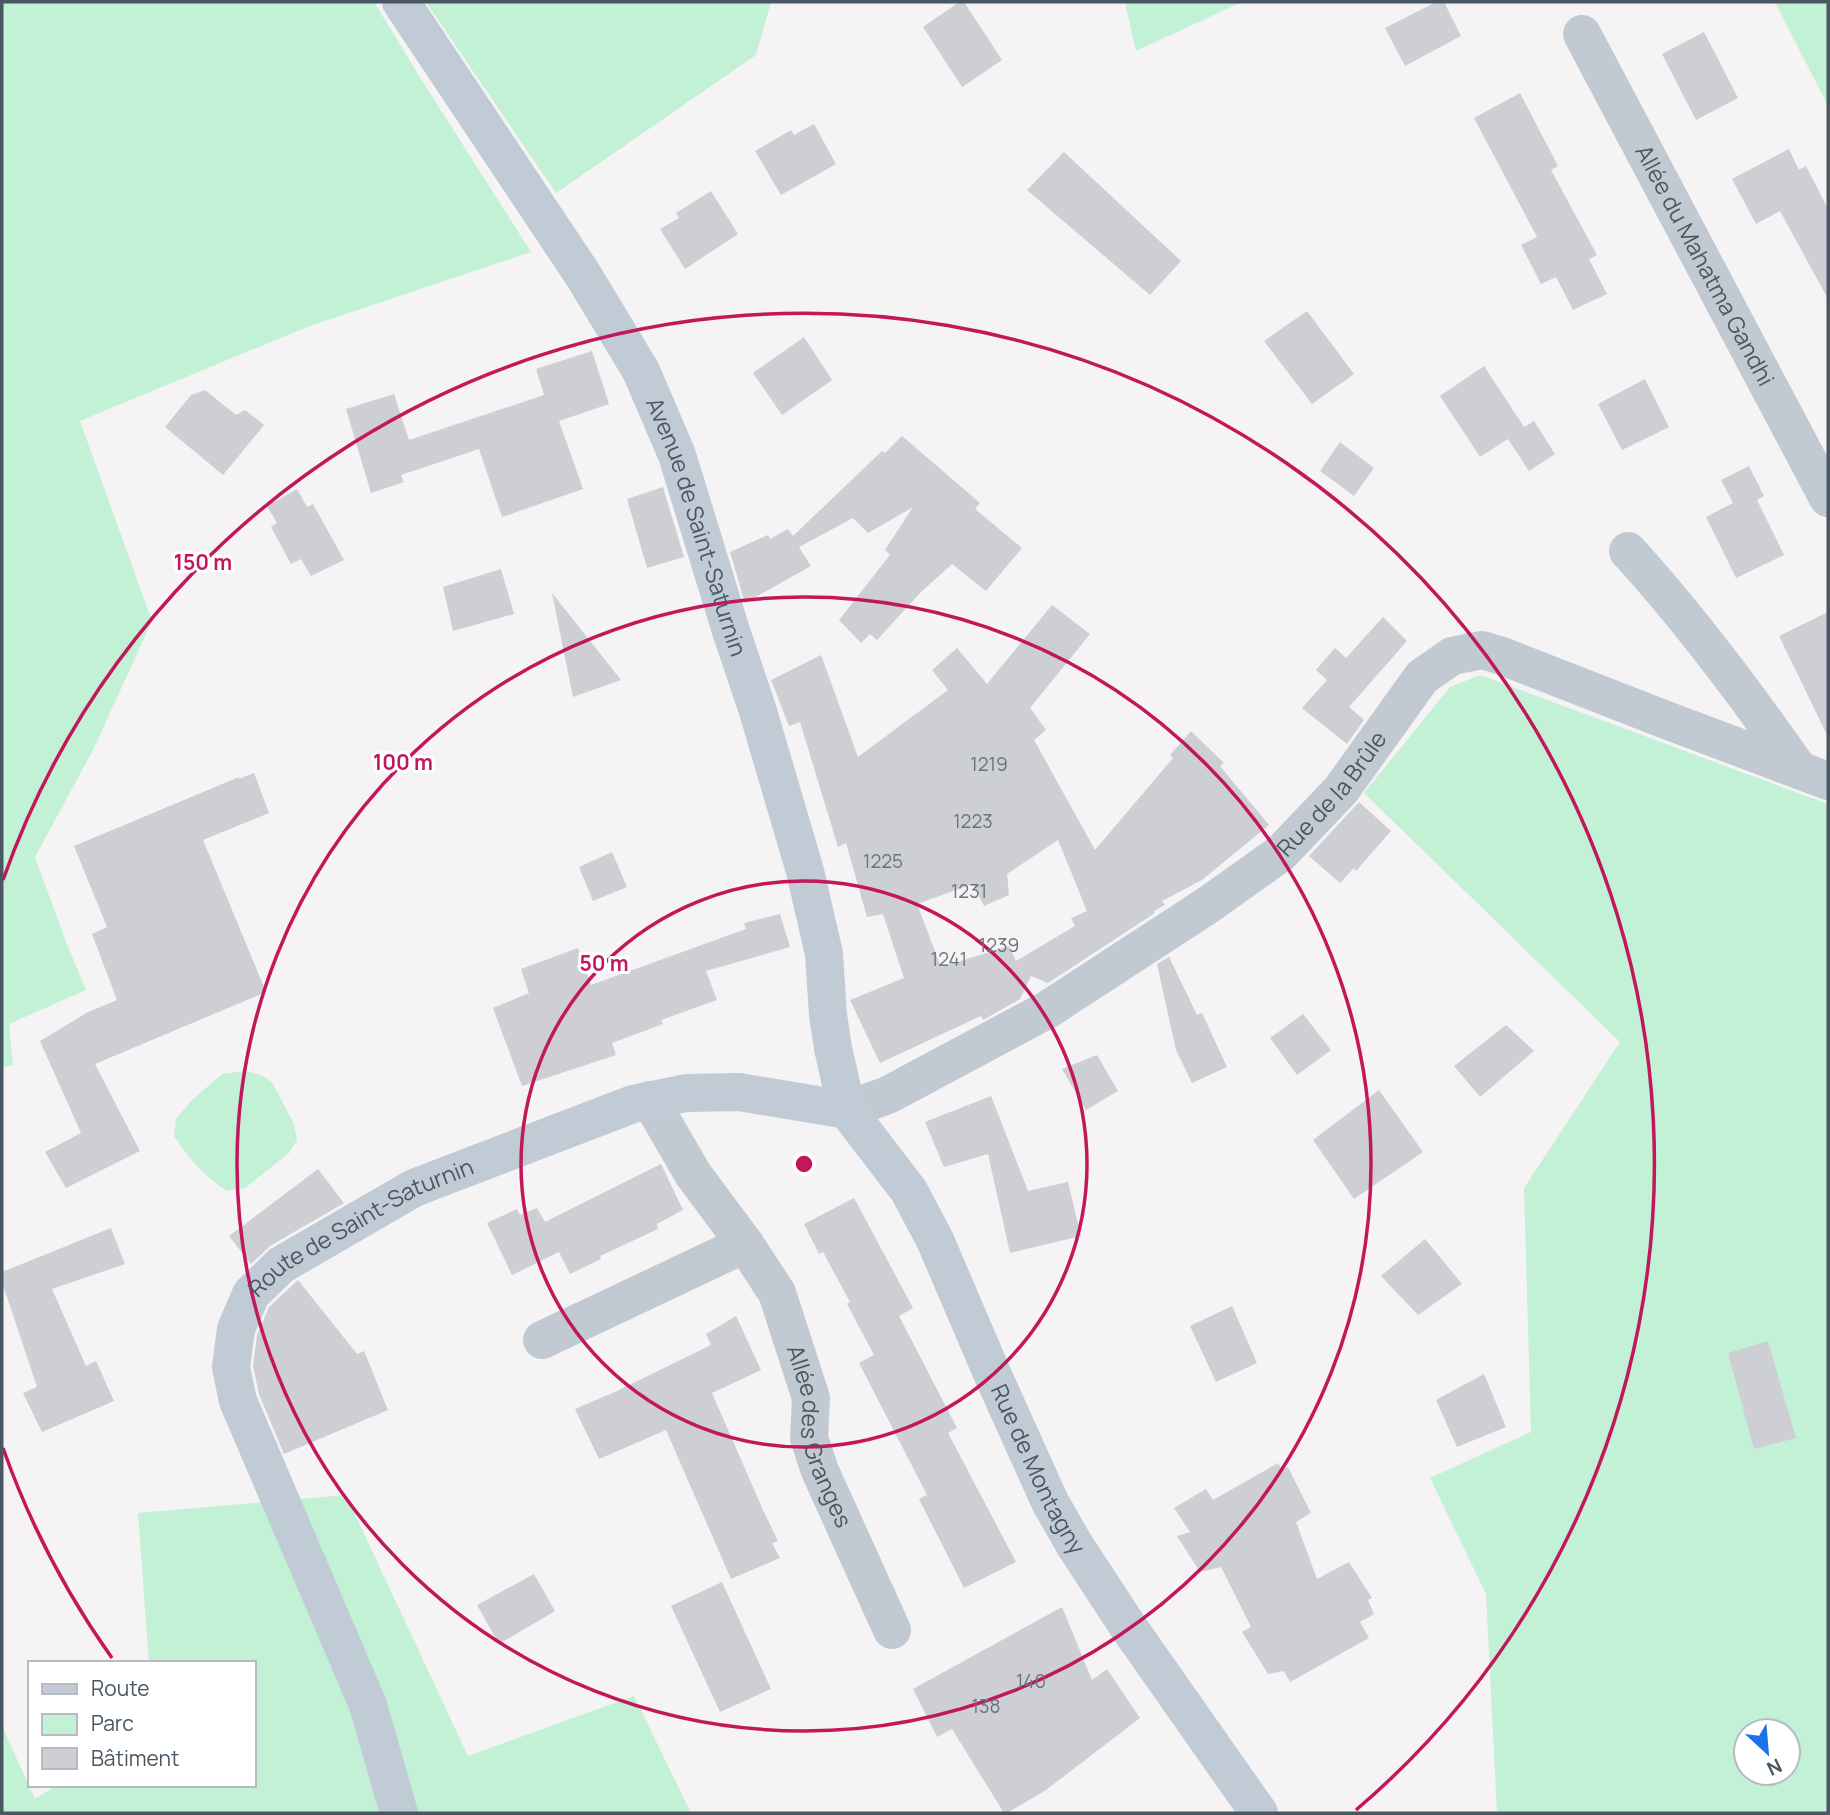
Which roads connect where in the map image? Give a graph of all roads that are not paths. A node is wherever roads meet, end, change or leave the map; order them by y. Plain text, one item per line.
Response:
1 (401, 2) edge
2 (1582, 34) dead end
3 (1828, 498) edge
4 (1628, 551) dead end
5 (1814, 776) edge
6 (650, 1100) junction
7 (847, 1110) junction
8 (745, 1244) junction
9 (542, 1340) dead end
10 (892, 1630) dead end
11 (399, 1813) edge
12 (1259, 1813) edge

1 - 7 main road, Avenue de Saint-Saturnin
2 - 3 street, Allée du Mahatma Gandhi
4 - 5 street
5 - 7 street, Rue de la Brûle
6 - 7 main road, Route de Saint-Saturnin
6 - 8 street, Allée des Granges
6 - 11 main road, Route de Saint-Saturnin
7 - 12 main road, Rue de Montagny
8 - 9 street
8 - 10 street, Allée des Granges

